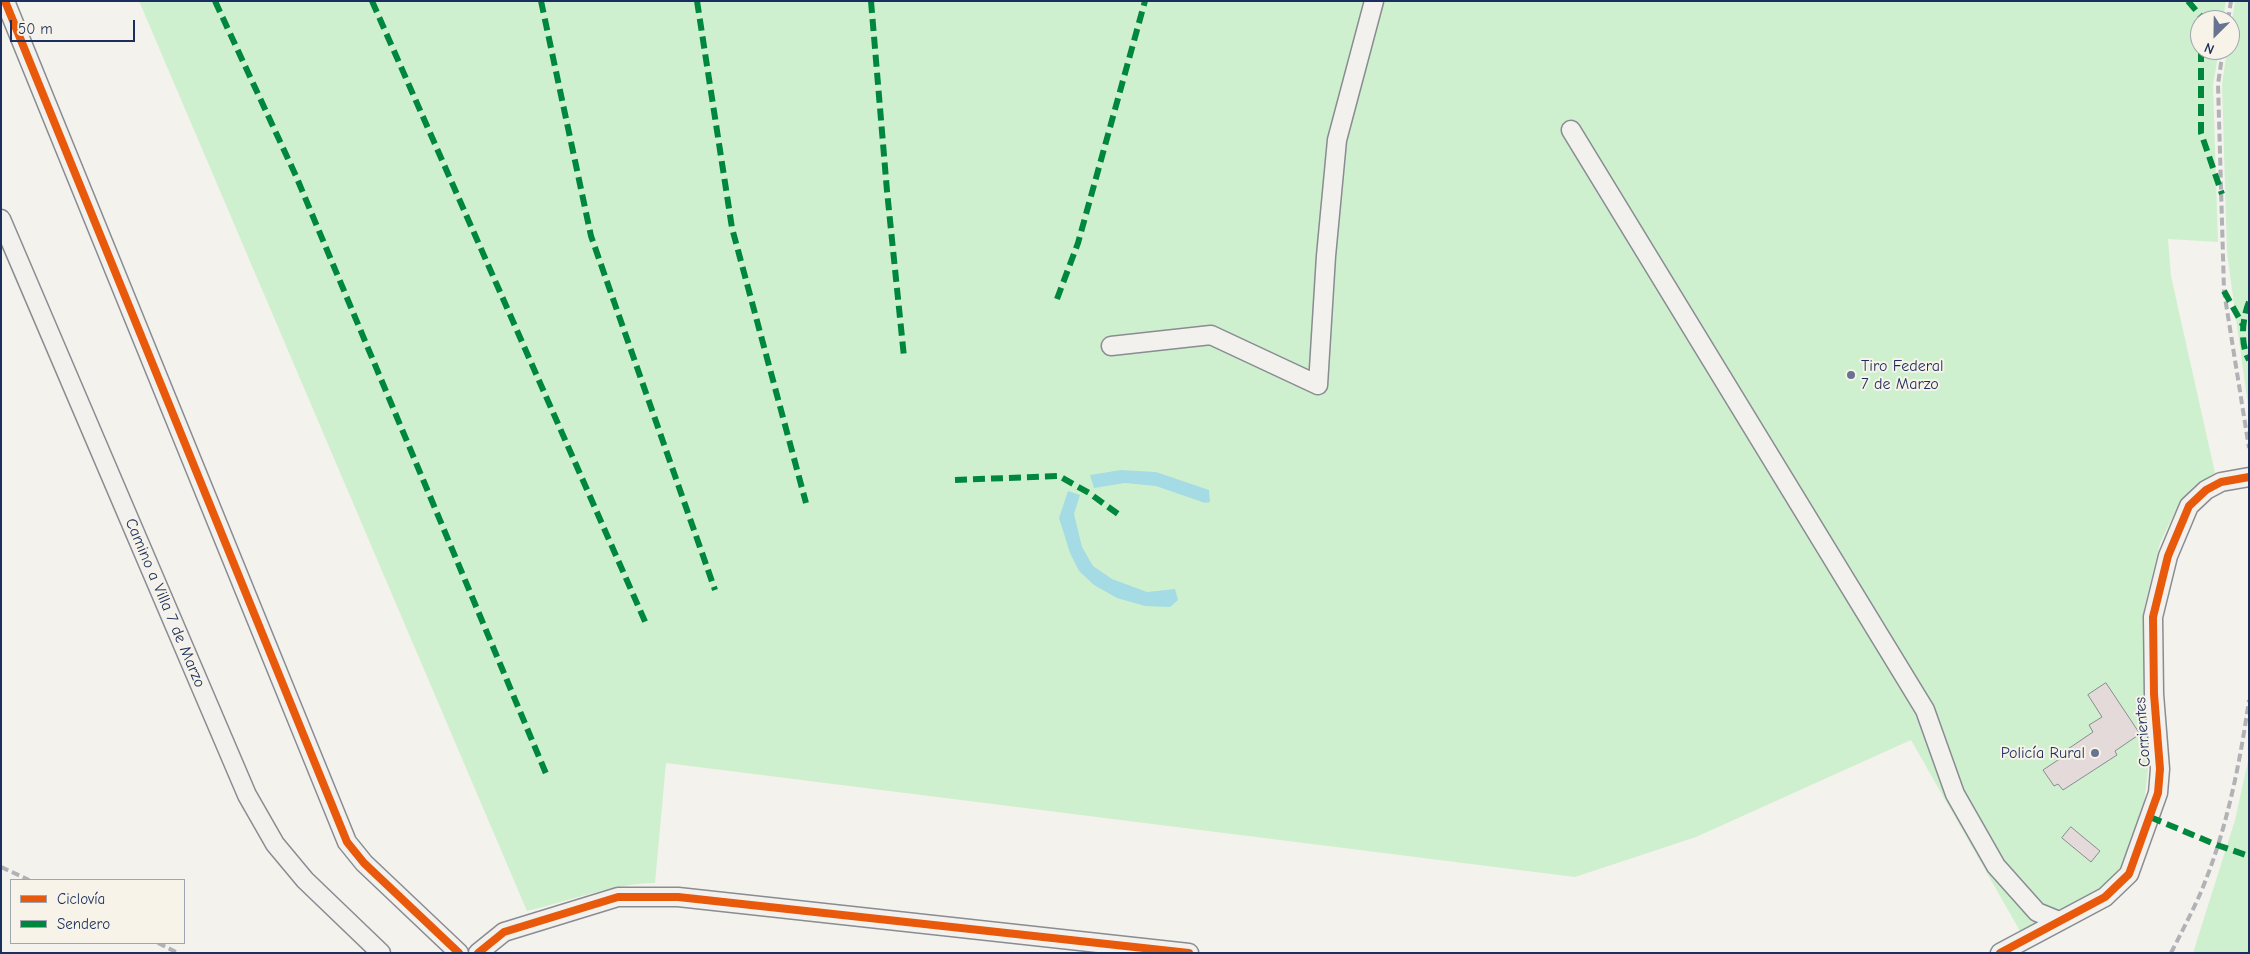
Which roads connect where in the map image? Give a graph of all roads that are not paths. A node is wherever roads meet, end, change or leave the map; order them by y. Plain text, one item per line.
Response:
1 (5, 1) edge
2 (1374, 1) edge
3 (1571, 130) dead end
4 (1, 219) edge
5 (1111, 346) dead end
6 (2249, 477) edge
7 (2060, 921) junction
8 (380, 953) edge
9 (459, 953) edge
10 (478, 953) edge
11 (1189, 953) edge
12 (2000, 953) edge

1 - 9 street
2 - 5 street
3 - 7 street
4 - 8 street, Camino a Villa 7 de Marzo
6 - 7 street, Corrientes
7 - 12 street, Corrientes
10 - 11 street

